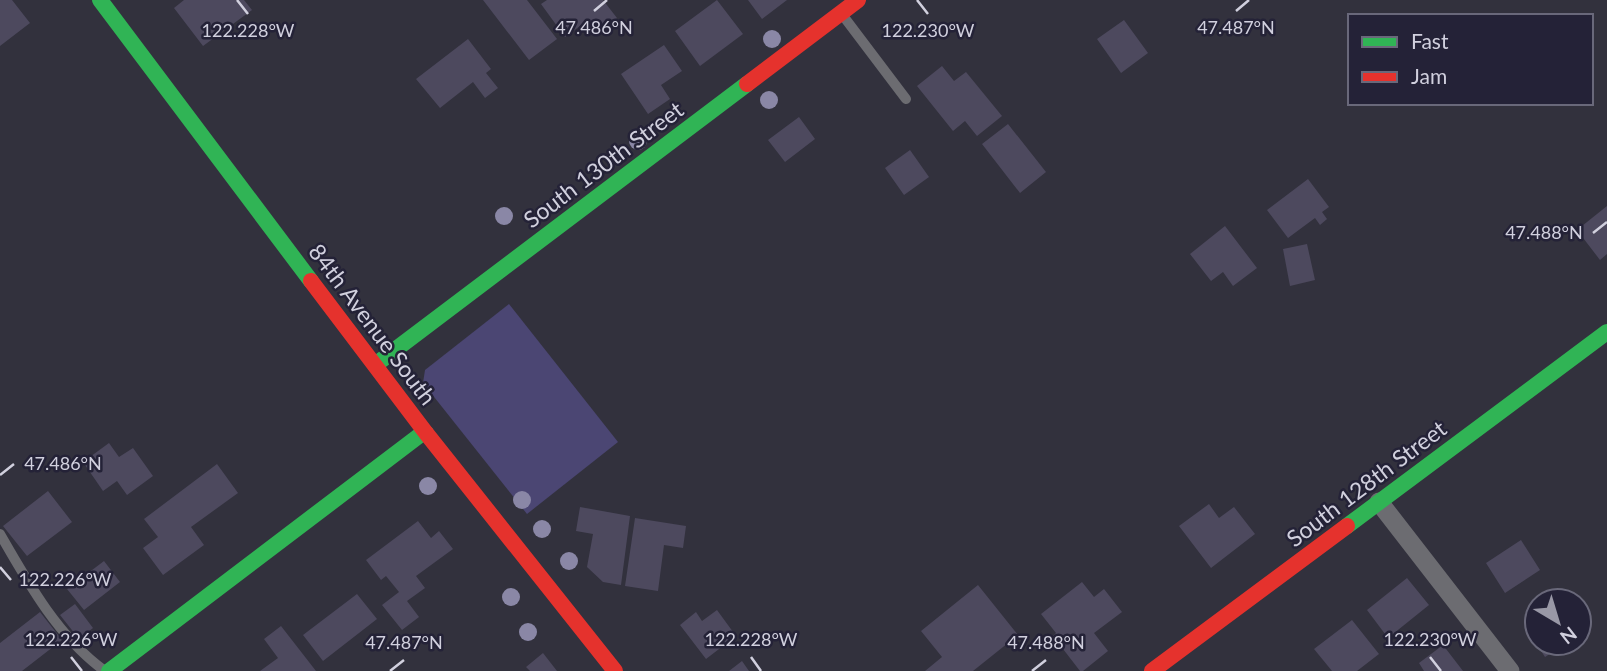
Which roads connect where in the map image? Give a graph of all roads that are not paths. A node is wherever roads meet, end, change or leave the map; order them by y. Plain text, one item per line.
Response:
1 (100, 0) edge
2 (858, 0) edge
3 (841, 13) junction
4 (906, 99) dead end
5 (1607, 331) edge
6 (375, 365) junction
7 (426, 433) junction
8 (1379, 502) junction
9 (0, 534) edge
10 (1162, 668) edge
11 (107, 671) edge
12 (615, 671) edge
13 (1510, 671) edge

1 - 6 street, 84th Avenue South
2 - 3 street, South 130th Street
3 - 4 lane
3 - 6 street, South 130th Street
5 - 8 street, South 128th Street
6 - 7 street, 84th Avenue South
7 - 11 street
7 - 12 street, 84th Avenue South
8 - 10 street, South 128th Street
8 - 13 street
9 - 11 lane

